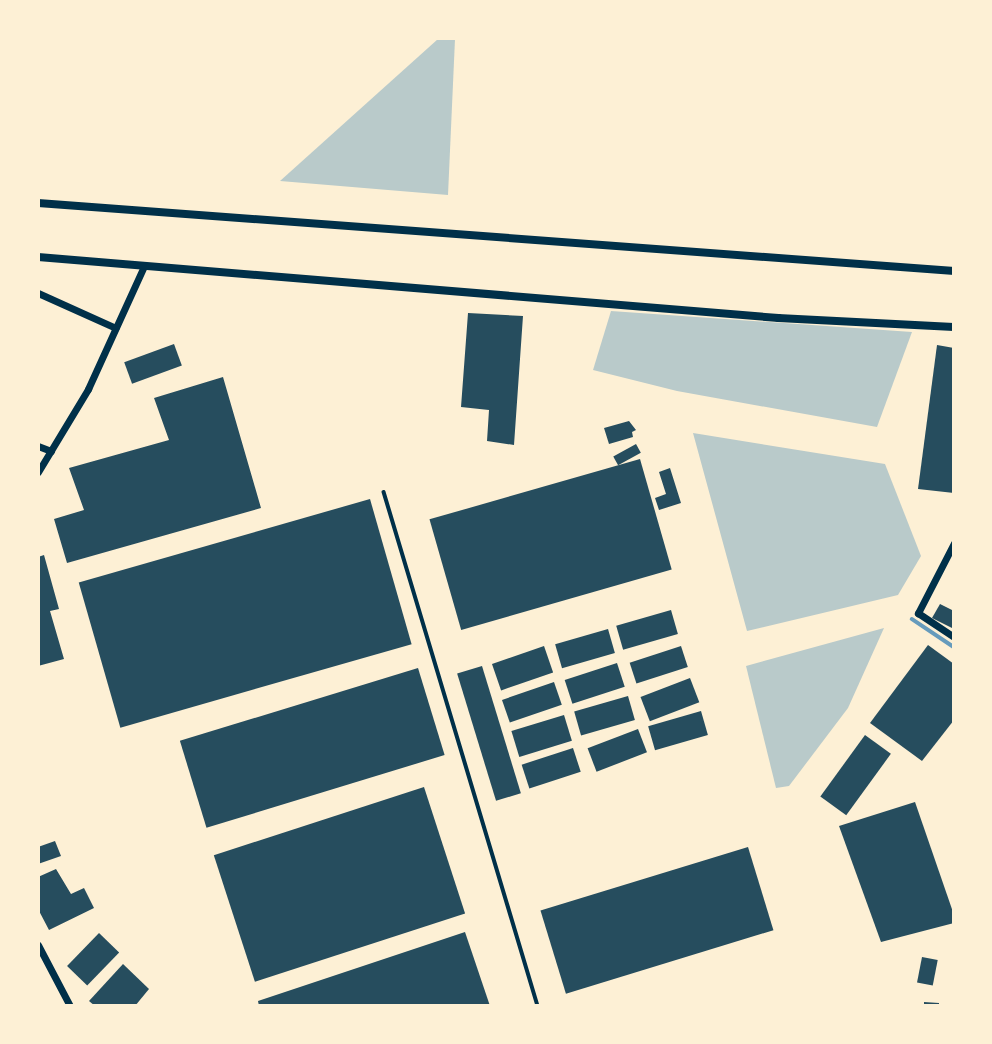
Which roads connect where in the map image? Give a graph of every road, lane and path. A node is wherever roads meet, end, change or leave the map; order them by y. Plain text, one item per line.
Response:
1 (38, 203) edge
2 (38, 257) edge
3 (144, 266) junction
4 (954, 271) edge
5 (38, 293) edge
6 (954, 327) edge
7 (116, 328) junction
8 (38, 446) edge
9 (51, 451) junction
10 (38, 472) edge
11 (384, 492) dead end
12 (954, 543) edge
13 (954, 637) edge
14 (38, 945) edge
15 (69, 1006) edge
16 (538, 1006) edge

1 - 4 street
2 - 3 street
3 - 6 street
3 - 7 street
5 - 7 street
7 - 9 street
8 - 9 street
9 - 10 street
11 - 16 lane
12 - 13 street
14 - 15 street

